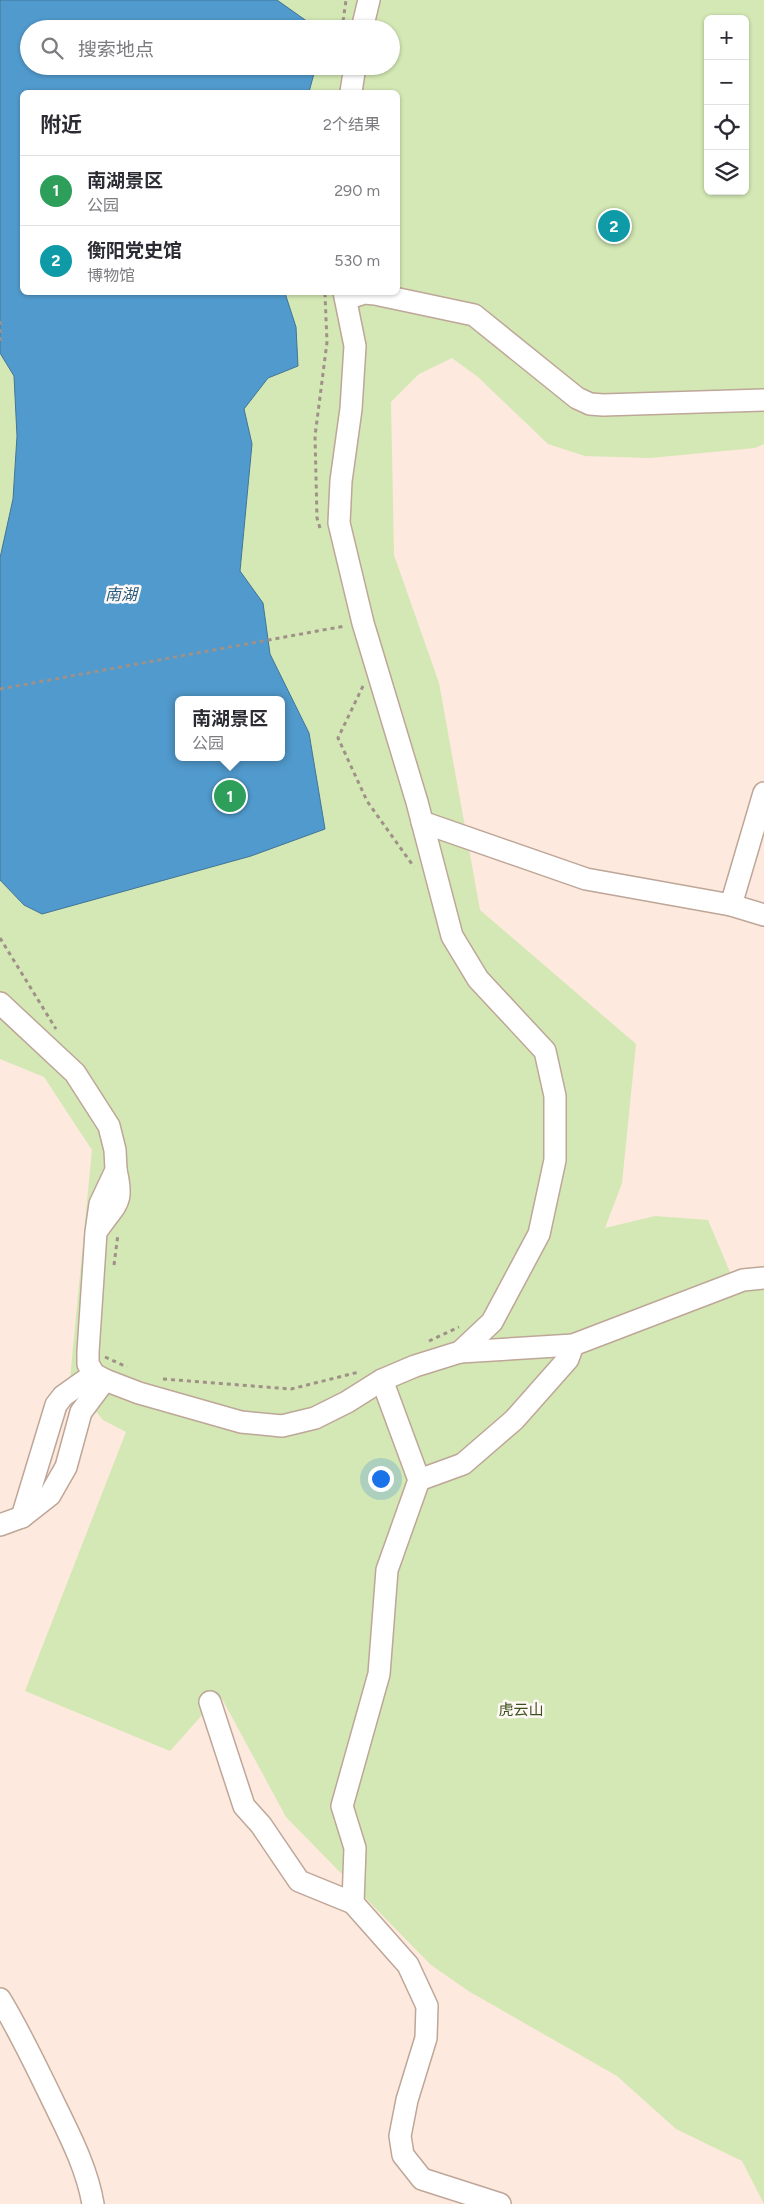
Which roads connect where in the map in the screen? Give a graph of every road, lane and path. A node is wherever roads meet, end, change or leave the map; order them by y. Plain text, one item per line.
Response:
1 (346, 0) edge
2 (364, 2) edge
3 (343, 20) edge
4 (363, 20) edge
5 (354, 75) edge
6 (351, 90) edge
7 (324, 295) edge
8 (380, 295) edge
9 (345, 296) edge
10 (0, 321) edge
11 (0, 341) edge
12 (764, 400) edge
13 (322, 536) dead end
14 (345, 617) dead end
15 (363, 684) dead end
16 (0, 689) edge
17 (764, 793) edge
18 (422, 822) junction
19 (418, 873) dead end
20 (731, 905) junction
21 (764, 915) edge
22 (0, 938) edge
23 (0, 1003) edge
24 (59, 1033) dead end
25 (119, 1229) dead end
26 (114, 1268) dead end
27 (764, 1278) edge
28 (462, 1326) dead end
29 (573, 1344) junction
30 (421, 1345) dead end
31 (460, 1352) junction
32 (100, 1370) junction
33 (134, 1371) dead end
34 (374, 1375) junction
35 (161, 1379) dead end
36 (419, 1480) junction
37 (0, 1525) edge
38 (210, 1702) dead end
39 (353, 1903) junction
40 (0, 1999) edge
41 (93, 2204) edge
42 (500, 2204) edge

1 - 3 path
2 - 4 street
5 - 6 street
7 - 13 path
8 - 12 street
9 - 18 street
10 - 11 path
14 - 16 path
15 - 19 path
17 - 20 street
18 - 20 street
18 - 31 street
20 - 21 street
22 - 24 path
23 - 32 street
25 - 26 path
27 - 29 street
28 - 30 path
29 - 31 street
29 - 36 street
31 - 34 street
32 - 33 path
32 - 34 street
32 - 37 street
34 - 35 path
34 - 36 street
36 - 39 street
38 - 39 street
39 - 42 street
40 - 41 street

